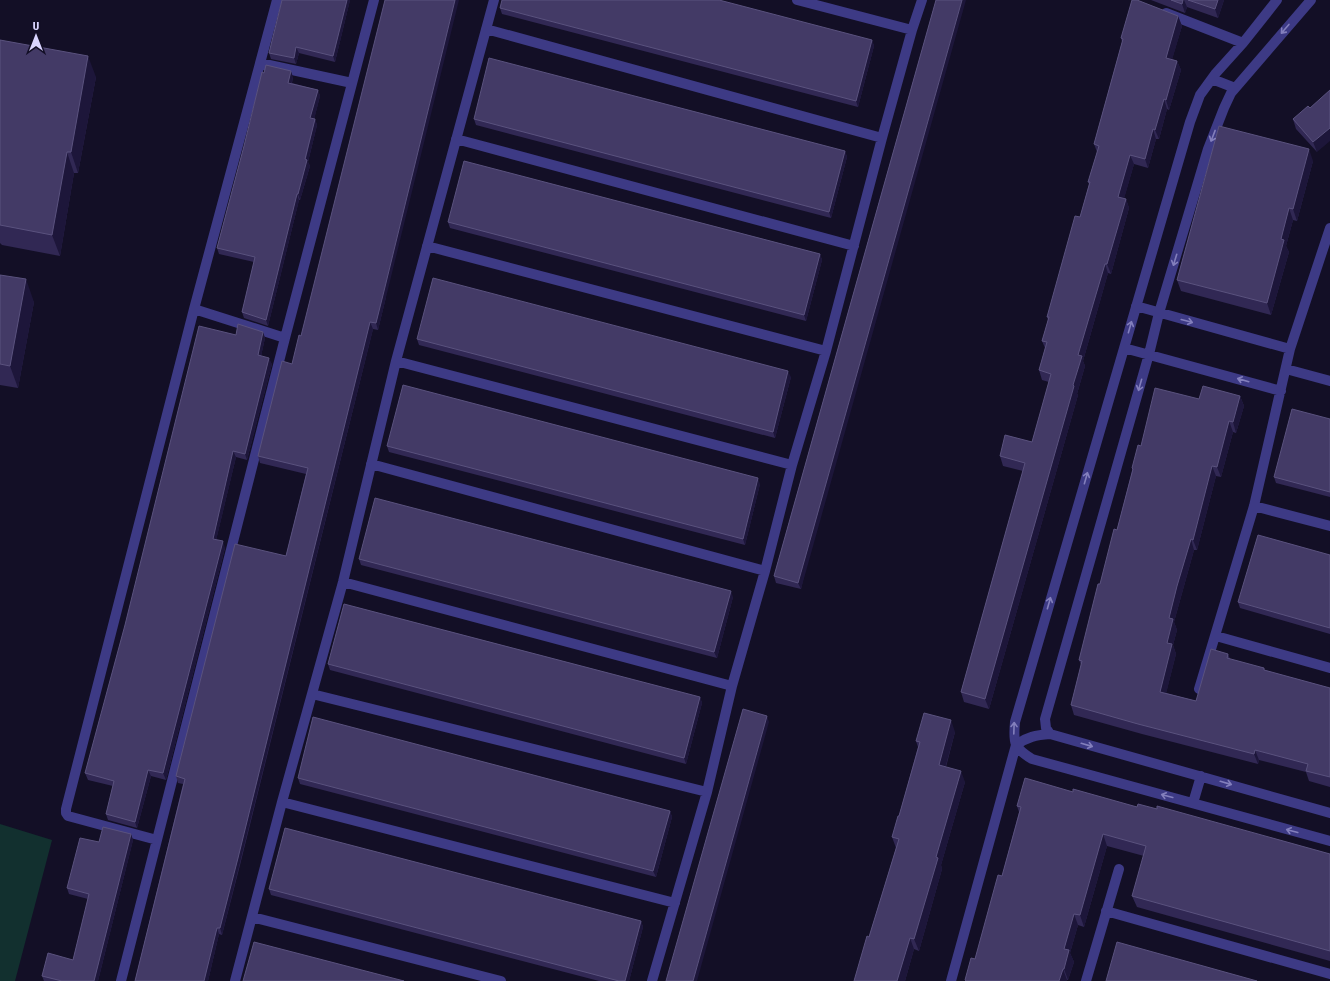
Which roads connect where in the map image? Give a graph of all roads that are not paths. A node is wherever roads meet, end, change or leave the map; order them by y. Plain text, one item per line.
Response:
1 (277, 0) edge
2 (374, 0) edge
3 (494, 0) edge
4 (797, 0) edge
5 (922, 0) edge
6 (1276, 0) edge
7 (1311, 0) edge
8 (1157, 10) edge
9 (486, 28) junction
10 (912, 30) junction
11 (1243, 43) junction
12 (260, 64) junction
13 (1212, 79) junction
14 (352, 83) junction
15 (1235, 88) junction
16 (882, 138) junction
17 (456, 139) junction
18 (1330, 228) edge
19 (1328, 241) edge
20 (427, 246) junction
21 (854, 246) junction
22 (1136, 306) junction
23 (194, 309) junction
24 (1159, 313) junction
25 (285, 338) junction
26 (1124, 348) junction
27 (1290, 349) junction
28 (826, 351) junction
29 (1149, 354) junction
30 (396, 361) junction
31 (1286, 369) junction
32 (1330, 381) edge
33 (1281, 391) junction
34 (371, 464) junction
35 (792, 465) junction
36 (1254, 506) junction
37 (1330, 526) edge
38 (765, 571) junction
39 (343, 582) junction
40 (1216, 636) junction
41 (1330, 668) edge
42 (732, 686) junction
43 (1199, 689) edge
44 (312, 694) junction
45 (1050, 734) junction
46 (1016, 745) junction
47 (1201, 776) junction
48 (707, 792) junction
49 (282, 802) junction
50 (1193, 803) junction
51 (1330, 813) edge
52 (157, 840) junction
53 (1330, 841) edge
54 (1119, 868) dead end
55 (675, 903) junction
56 (1106, 911) junction
57 (252, 917) junction
58 (1330, 974) edge
59 (121, 981) edge
60 (235, 981) edge
61 (501, 981) edge
62 (652, 981) edge
63 (951, 981) edge
64 (1086, 981) edge

1 - 12 street
2 - 14 street
3 - 9 street
4 - 10 street
5 - 10 street
6 - 11 street
7 -> 15 street
8 - 11 street
9 - 16 street
9 - 17 street
10 - 16 street
11 - 13 street
12 - 14 street
12 - 23 street
13 - 15 street
13 - 22 street
14 - 25 street
15 -> 24 street
16 - 21 street
17 - 20 street
17 - 21 street
18 - 19 street
19 - 27 street
20 - 28 street
20 - 30 street
21 - 28 street
22 - 24 street
26 -> 22 street
23 - 25 street
23 - 52 street
24 -> 27 street
24 - 29 street
25 - 52 street
26 - 29 street
46 -> 26 street
27 - 31 street
28 - 35 street
33 -> 29 street
29 -> 45 street
30 - 34 street
30 - 35 street
31 - 32 street
31 - 33 street
33 - 36 street
34 - 38 street
34 - 39 street
35 - 38 street
36 - 37 street
36 - 40 street
38 - 42 street
39 - 42 street
39 - 44 street
40 - 41 street
40 - 43 street
42 - 48 street
44 - 48 street
44 - 49 street
45 - 46 street
45 -> 47 street
50 -> 46 street
46 - 63 street
47 - 50 street
47 -> 51 street
48 - 55 street
49 - 55 street
49 - 57 street
53 -> 50 street
52 - 59 street
54 - 56 street
55 - 62 street
56 - 58 street
56 - 64 street
57 - 60 street
57 - 61 street

